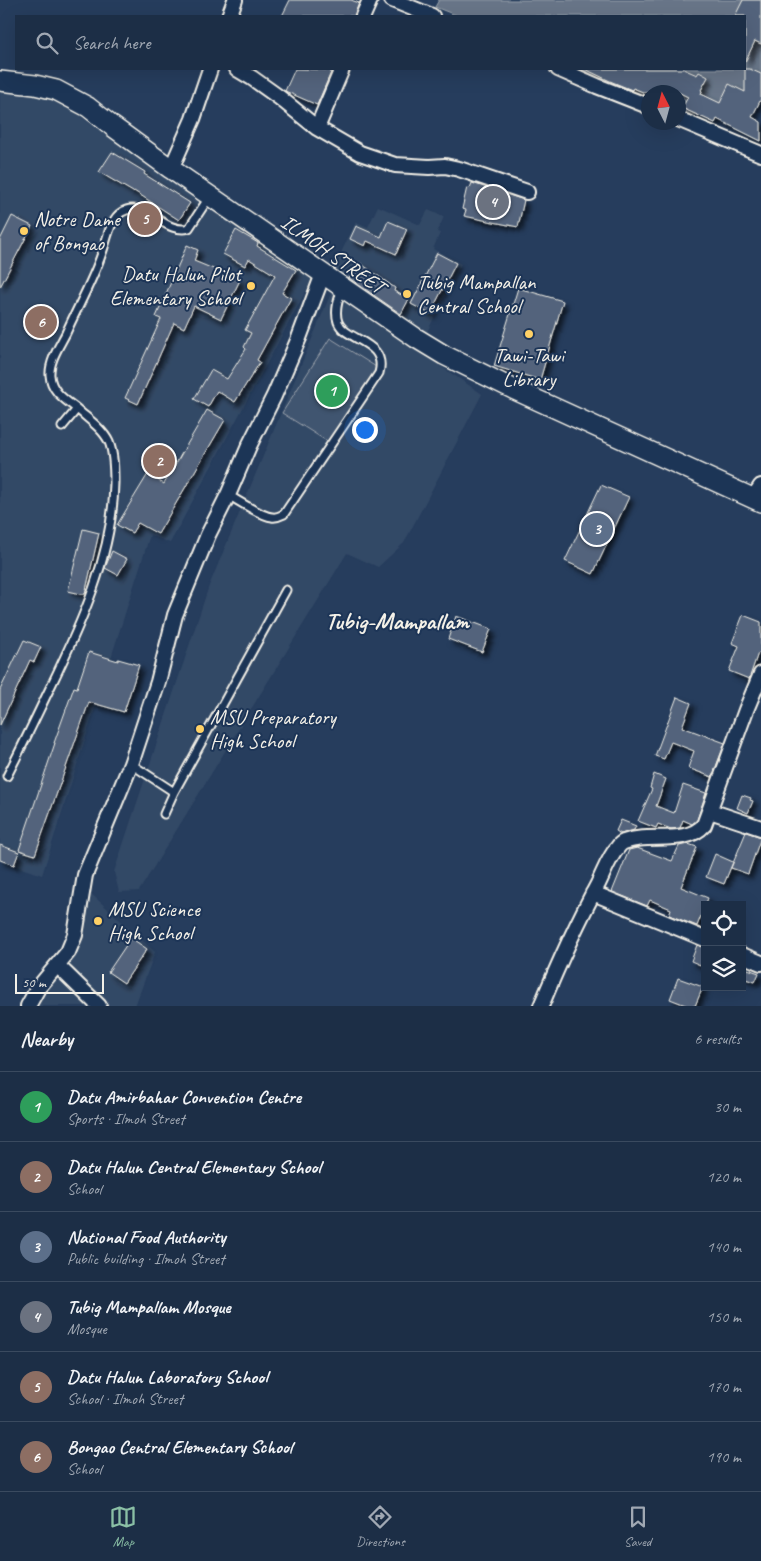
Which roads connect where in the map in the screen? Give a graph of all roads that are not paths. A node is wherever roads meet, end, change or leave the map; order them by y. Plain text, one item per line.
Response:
1 (235, 0) edge
2 (370, 0) edge
3 (392, 0) edge
4 (229, 15) edge
5 (363, 15) edge
6 (430, 15) edge
7 (210, 70) edge
8 (239, 70) edge
9 (342, 70) edge
10 (560, 70) edge
11 (0, 81) edge
12 (641, 103) edge
13 (686, 122) edge
14 (317, 128) junction
15 (761, 154) edge
16 (171, 169) junction
17 (527, 192) dead end
18 (210, 195) junction
19 (323, 274) junction
20 (342, 287) junction
21 (78, 410) junction
22 (62, 426) dead end
23 (228, 495) junction
24 (758, 495) edge
25 (286, 590) dead end
26 (761, 674) edge
27 (131, 764) junction
28 (6, 776) dead end
29 (174, 792) junction
30 (710, 811) junction
31 (164, 814) dead end
32 (761, 828) edge
33 (593, 893) junction
34 (701, 937) edge
35 (746, 957) edge
36 (761, 963) edge
37 (57, 965) junction
38 (28, 1006) edge
39 (99, 1006) edge
40 (541, 1006) edge

1 - 4 street
2 - 5 street
3 - 6 street
7 - 16 street
8 - 14 street
9 - 14 street
10 - 12 street
11 - 16 street, ILMOH STREET
13 - 15 street
14 - 17 street
16 - 18 street, ILMOH STREET
18 - 19 street, ILMOH STREET
18 - 21 lane
19 - 20 street, ILMOH STREET
19 - 23 street
20 - 23 lane
20 - 24 street, ILMOH STREET
21 - 22 lane
21 - 28 lane
23 - 27 street
25 - 29 lane
26 - 30 street
27 - 29 lane
27 - 37 street
29 - 31 lane
30 - 32 street
30 - 33 street
33 - 34 street
33 - 40 street
35 - 36 street
37 - 38 street
37 - 39 street

